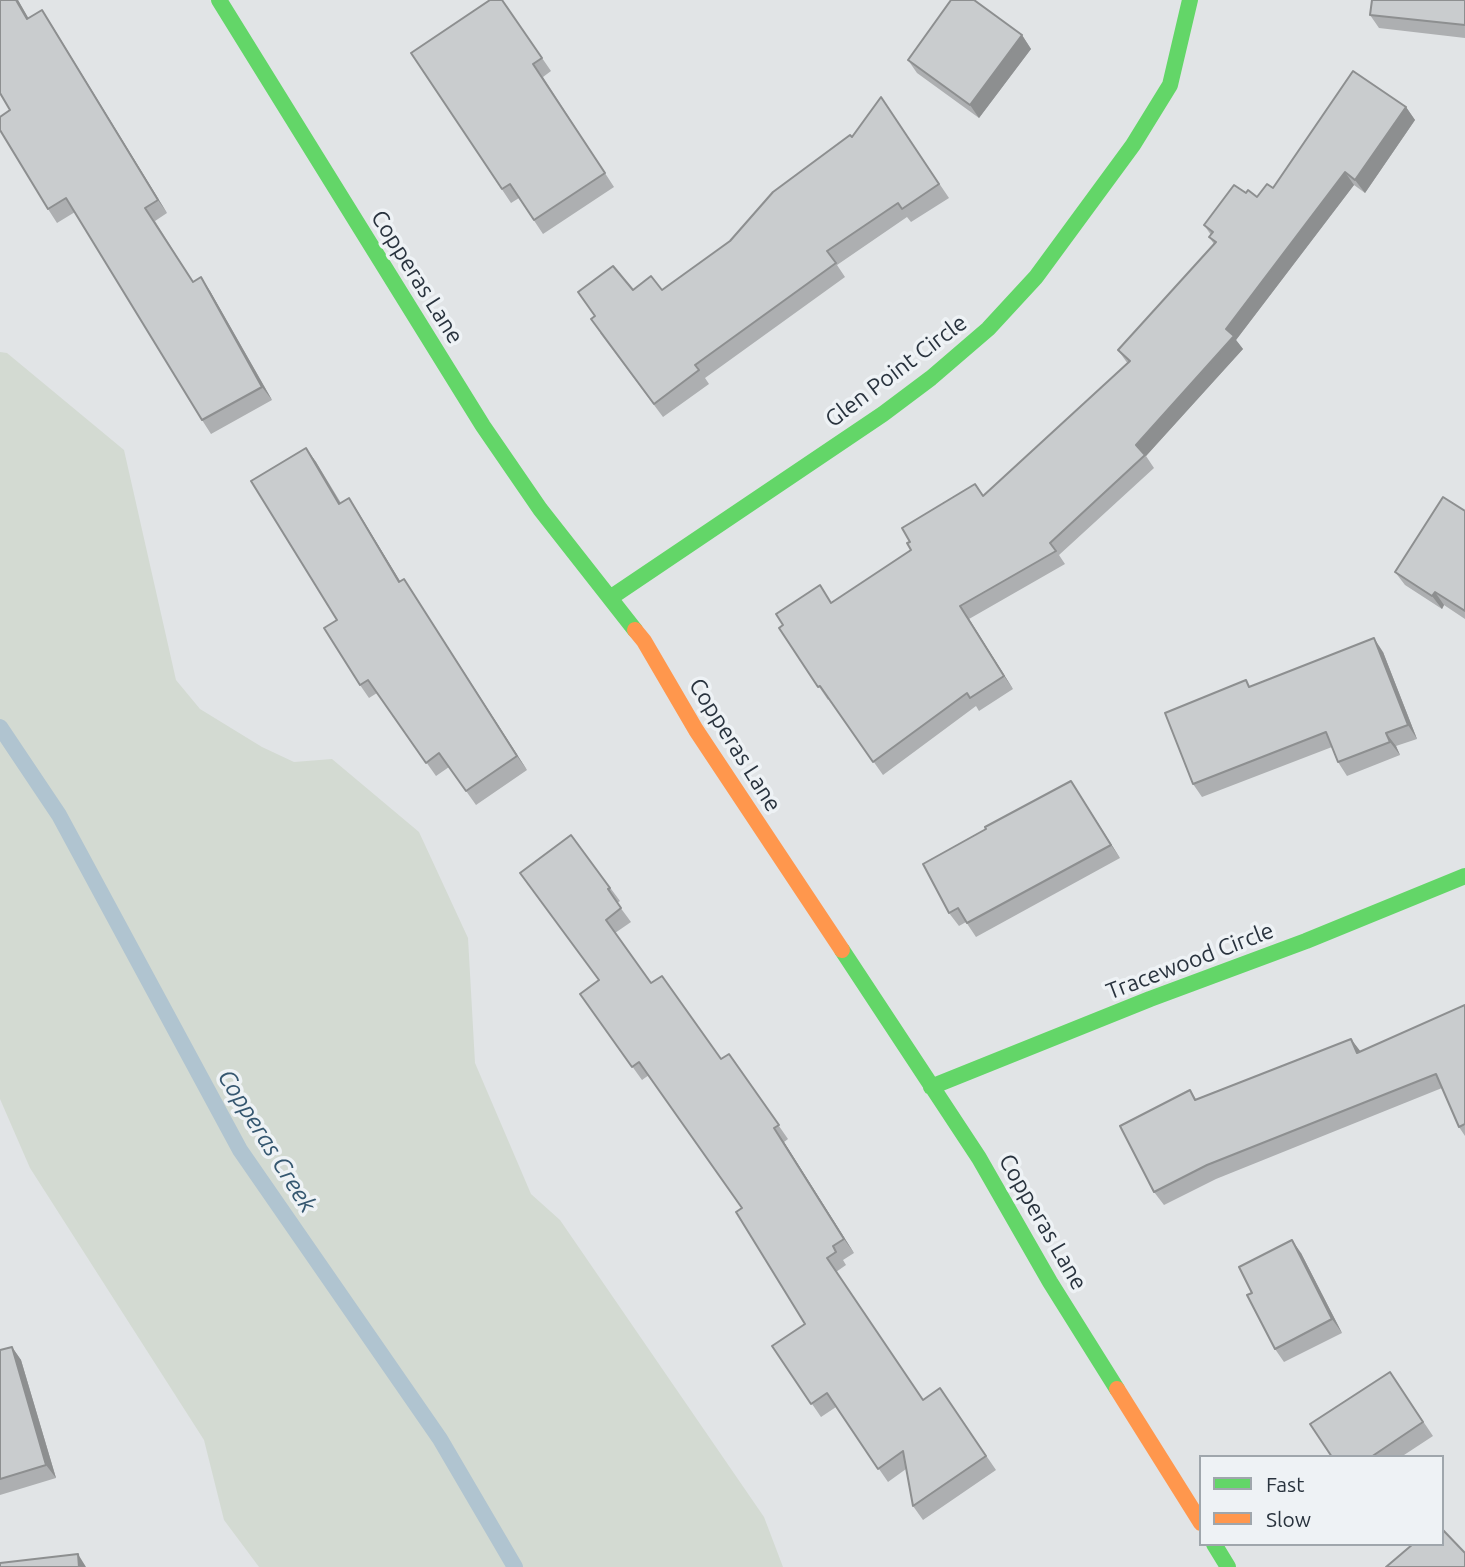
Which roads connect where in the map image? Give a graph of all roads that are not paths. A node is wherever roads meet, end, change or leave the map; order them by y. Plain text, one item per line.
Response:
1 (219, 0) edge
2 (1190, 0) edge
3 (610, 598) junction
4 (1465, 876) edge
5 (931, 1087) junction
6 (1199, 1520) edge
7 (1215, 1546) edge
8 (1228, 1567) edge

1 - 3 street, Copperas Lane
2 - 3 street, Glen Point Circle
3 - 5 street, Copperas Lane
4 - 5 street, Tracewood Circle
5 - 6 street, Copperas Lane
7 - 8 street

